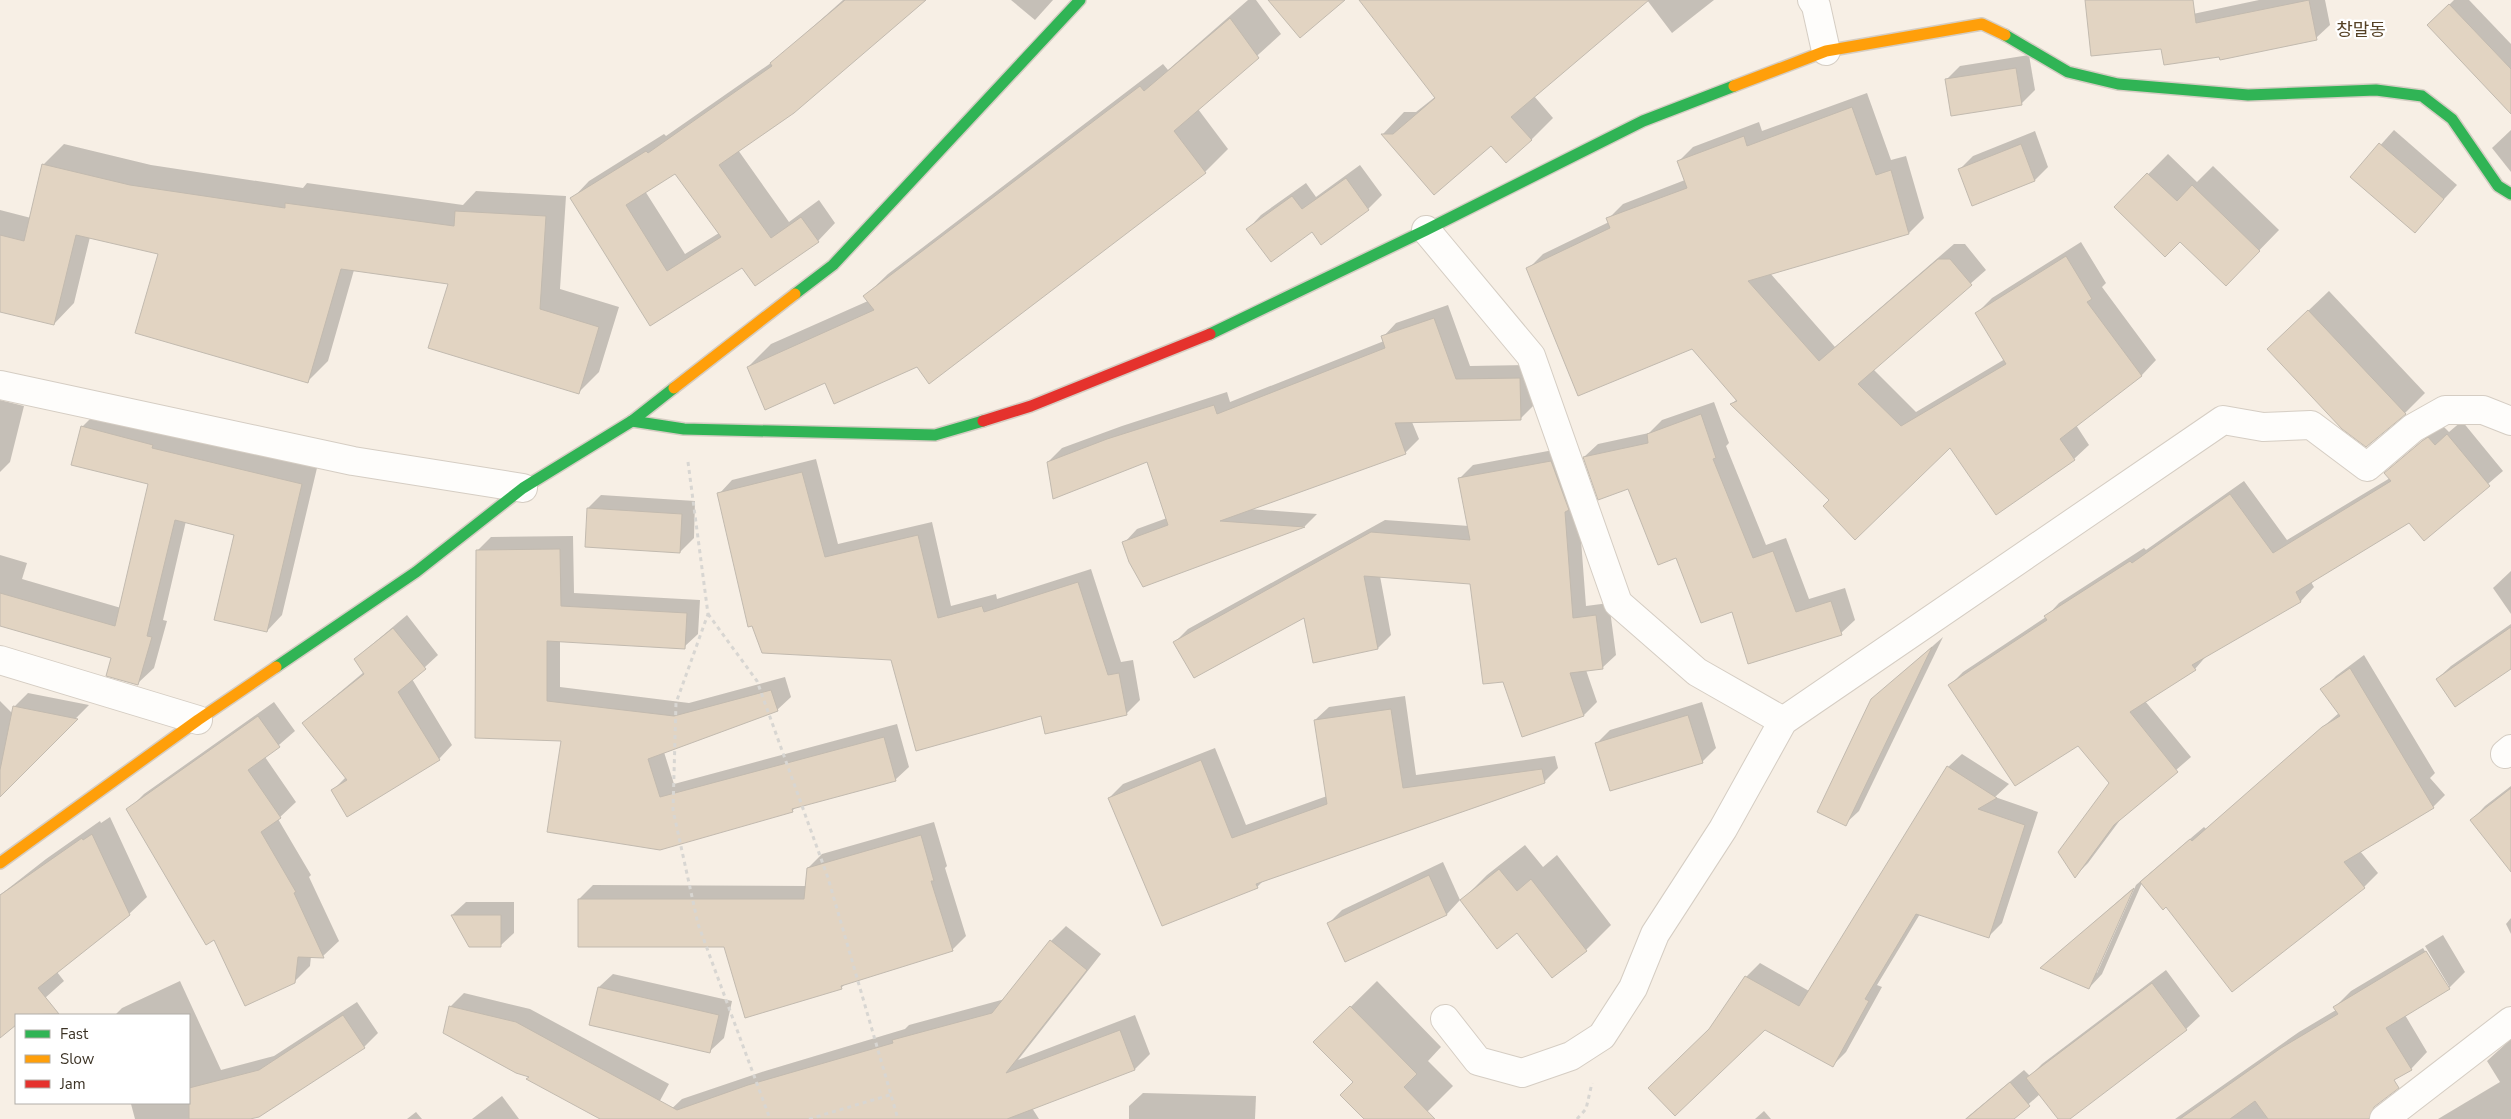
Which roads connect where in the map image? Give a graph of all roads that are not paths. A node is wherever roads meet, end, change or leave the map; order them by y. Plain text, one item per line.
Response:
1 (1080, 0) edge
2 (1812, 0) edge
3 (1826, 51) junction
4 (2511, 194) edge
5 (1426, 230) junction
6 (0, 385) edge
7 (632, 421) junction
8 (2511, 421) edge
9 (523, 488) junction
10 (0, 660) edge
11 (198, 720) junction
12 (1783, 721) junction
13 (0, 864) edge
14 (1445, 1019) dead end
15 (2511, 1021) edge
16 (2384, 1119) edge

1 - 7 street
2 - 3 street
3 - 4 street
3 - 5 street
5 - 7 street
5 - 12 street
6 - 9 street
7 - 9 street
8 - 12 street
9 - 11 street
10 - 11 street
11 - 13 street
12 - 14 street
15 - 16 street

